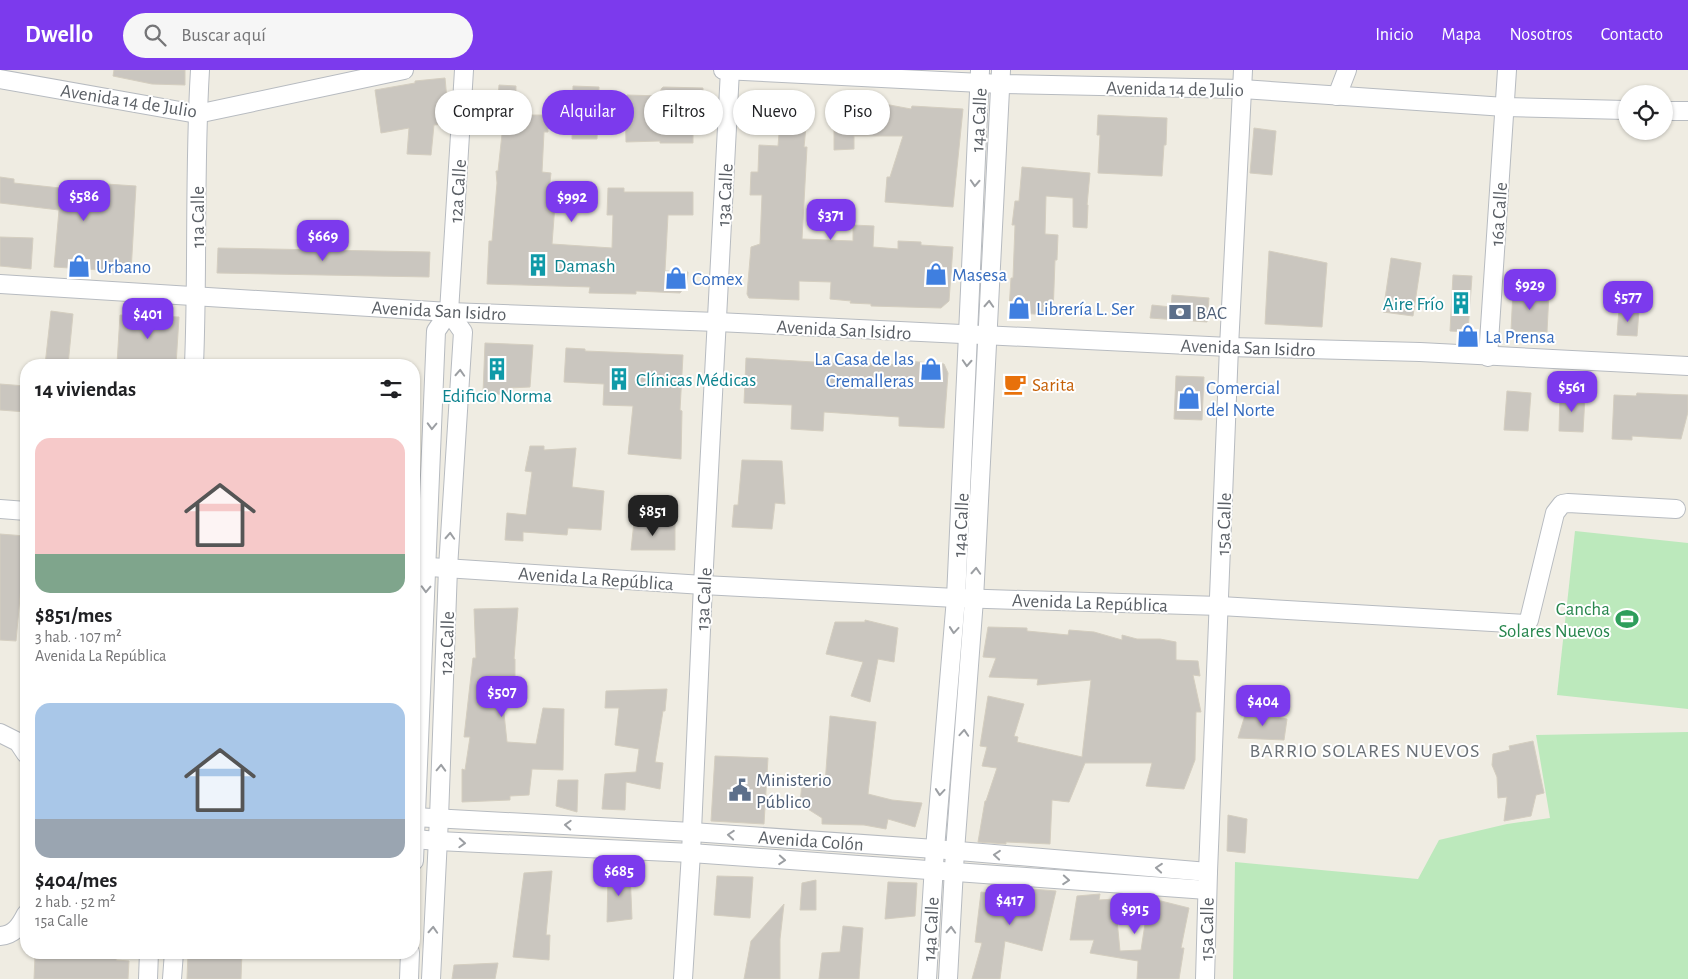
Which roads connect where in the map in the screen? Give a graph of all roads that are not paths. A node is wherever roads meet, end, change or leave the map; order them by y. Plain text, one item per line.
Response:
1 (200, 70) edge
2 (404, 70) edge
3 (464, 70) edge
4 (723, 70) edge
5 (730, 70) edge
6 (1243, 70) edge
7 (1347, 70) edge
8 (1507, 70) edge
9 (980, 76) edge
10 (1001, 77) edge
11 (0, 79) edge
12 (1242, 89) junction
13 (1337, 96) junction
14 (1505, 107) junction
15 (1618, 110) edge
16 (1673, 111) edge
17 (1688, 111) edge
18 (197, 114) junction
19 (0, 284) edge
20 (196, 296) junction
21 (449, 312) junction
22 (717, 322) junction
23 (968, 336) junction
24 (988, 336) junction
25 (1229, 347) junction
26 (1488, 357) junction
27 (194, 359) edge
28 (1688, 366) edge
29 (0, 509) edge
30 (1676, 509) dead end
31 (20, 511) edge
32 (420, 566) edge
33 (448, 568) junction
34 (703, 585) junction
35 (956, 598) junction
36 (974, 599) junction
37 (1220, 606) junction
38 (0, 733) edge
39 (20, 745) edge
40 (420, 817) edge
41 (439, 818) junction
42 (692, 832) junction
43 (420, 840) edge
44 (438, 842) junction
45 (935, 849) junction
46 (955, 851) junction
47 (691, 853) junction
48 (934, 871) junction
49 (954, 872) junction
50 (1208, 872) junction
51 (1207, 890) junction
52 (20, 926) edge
53 (0, 936) edge
54 (149, 959) edge
55 (173, 959) edge
56 (409, 959) edge
57 (148, 979) edge
58 (172, 979) edge
59 (408, 979) edge
60 (431, 979) edge
61 (683, 979) edge
62 (927, 979) edge
63 (948, 979) edge
64 (1205, 979) edge

1 - 18 street, 11a Calle
2 - 18 street, Avenida 14 de Julio
3 - 21 street, 12a Calle
4 - 5 street, Avenida 14 de Julio
5 - 9 street, Avenida 14 de Julio
5 - 22 street, 13a Calle
6 - 12 street, 15a Calle
7 - 13 street
8 - 14 street, 16a Calle
9 - 10 street, Avenida 14 de Julio
9 -> 23 street, 14a Calle
10 - 12 street, Avenida 14 de Julio
24 -> 10 street, 14a Calle
11 - 18 street, Avenida 14 de Julio
12 - 13 street, Avenida 14 de Julio
12 - 25 street, 15a Calle
13 - 14 street, Avenida 14 de Julio
14 - 15 street, Avenida 14 de Julio
14 - 26 street, 16a Calle
16 - 17 street
18 - 20 street, 11a Calle
19 - 20 street, Avenida San Isidro
20 - 21 street, Avenida San Isidro
20 - 27 street, 11a Calle
21 - 22 street, Avenida San Isidro
21 -> 32 street, 12a Calle
33 -> 21 street, 12a Calle
22 - 23 street, Avenida San Isidro
22 - 34 street, 13a Calle
23 - 24 street, Avenida San Isidro
23 -> 35 street, 14a Calle
24 - 25 street, Avenida San Isidro
36 -> 24 street, 14a Calle
25 - 26 street, Avenida San Isidro
25 - 37 street, 15a Calle
26 - 28 street, Avenida San Isidro
29 - 31 street
30 - 37 street, Avenida La República
32 - 33 street, Avenida La República
33 - 34 street, Avenida La República
41 -> 33 street, 12a Calle
34 - 35 street, Avenida La República
34 - 42 street, 13a Calle
35 - 36 street, Avenida La República
35 -> 45 street, 14a Calle
36 - 37 street, Avenida La República
46 -> 36 street, 14a Calle
37 - 50 street, 15a Calle
38 - 39 street
40 - 41 street, Avenida Colón
42 -> 41 street, Avenida Colón
41 - 44 street, 12a Calle
45 -> 42 street, Avenida Colón
42 - 47 street, 13a Calle
43 - 44 street, Avenida Colón
44 -> 47 street, Avenida Colón
60 -> 44 street, 12a Calle
45 - 46 street, Avenida Colón
45 - 48 street, 14a Calle
46 - 49 street, 14a Calle
50 -> 46 street, Avenida Colón
47 -> 48 street, Avenida Colón
47 - 61 street, 13a Calle
48 - 49 street, Avenida Colón
48 - 62 street, 14a Calle
49 -> 51 street, Avenida Colón
63 -> 49 street, 14a Calle
50 - 51 street, 15a Calle
51 - 64 street, 15a Calle
52 - 53 street
54 - 57 street
55 - 58 street
56 - 59 street

